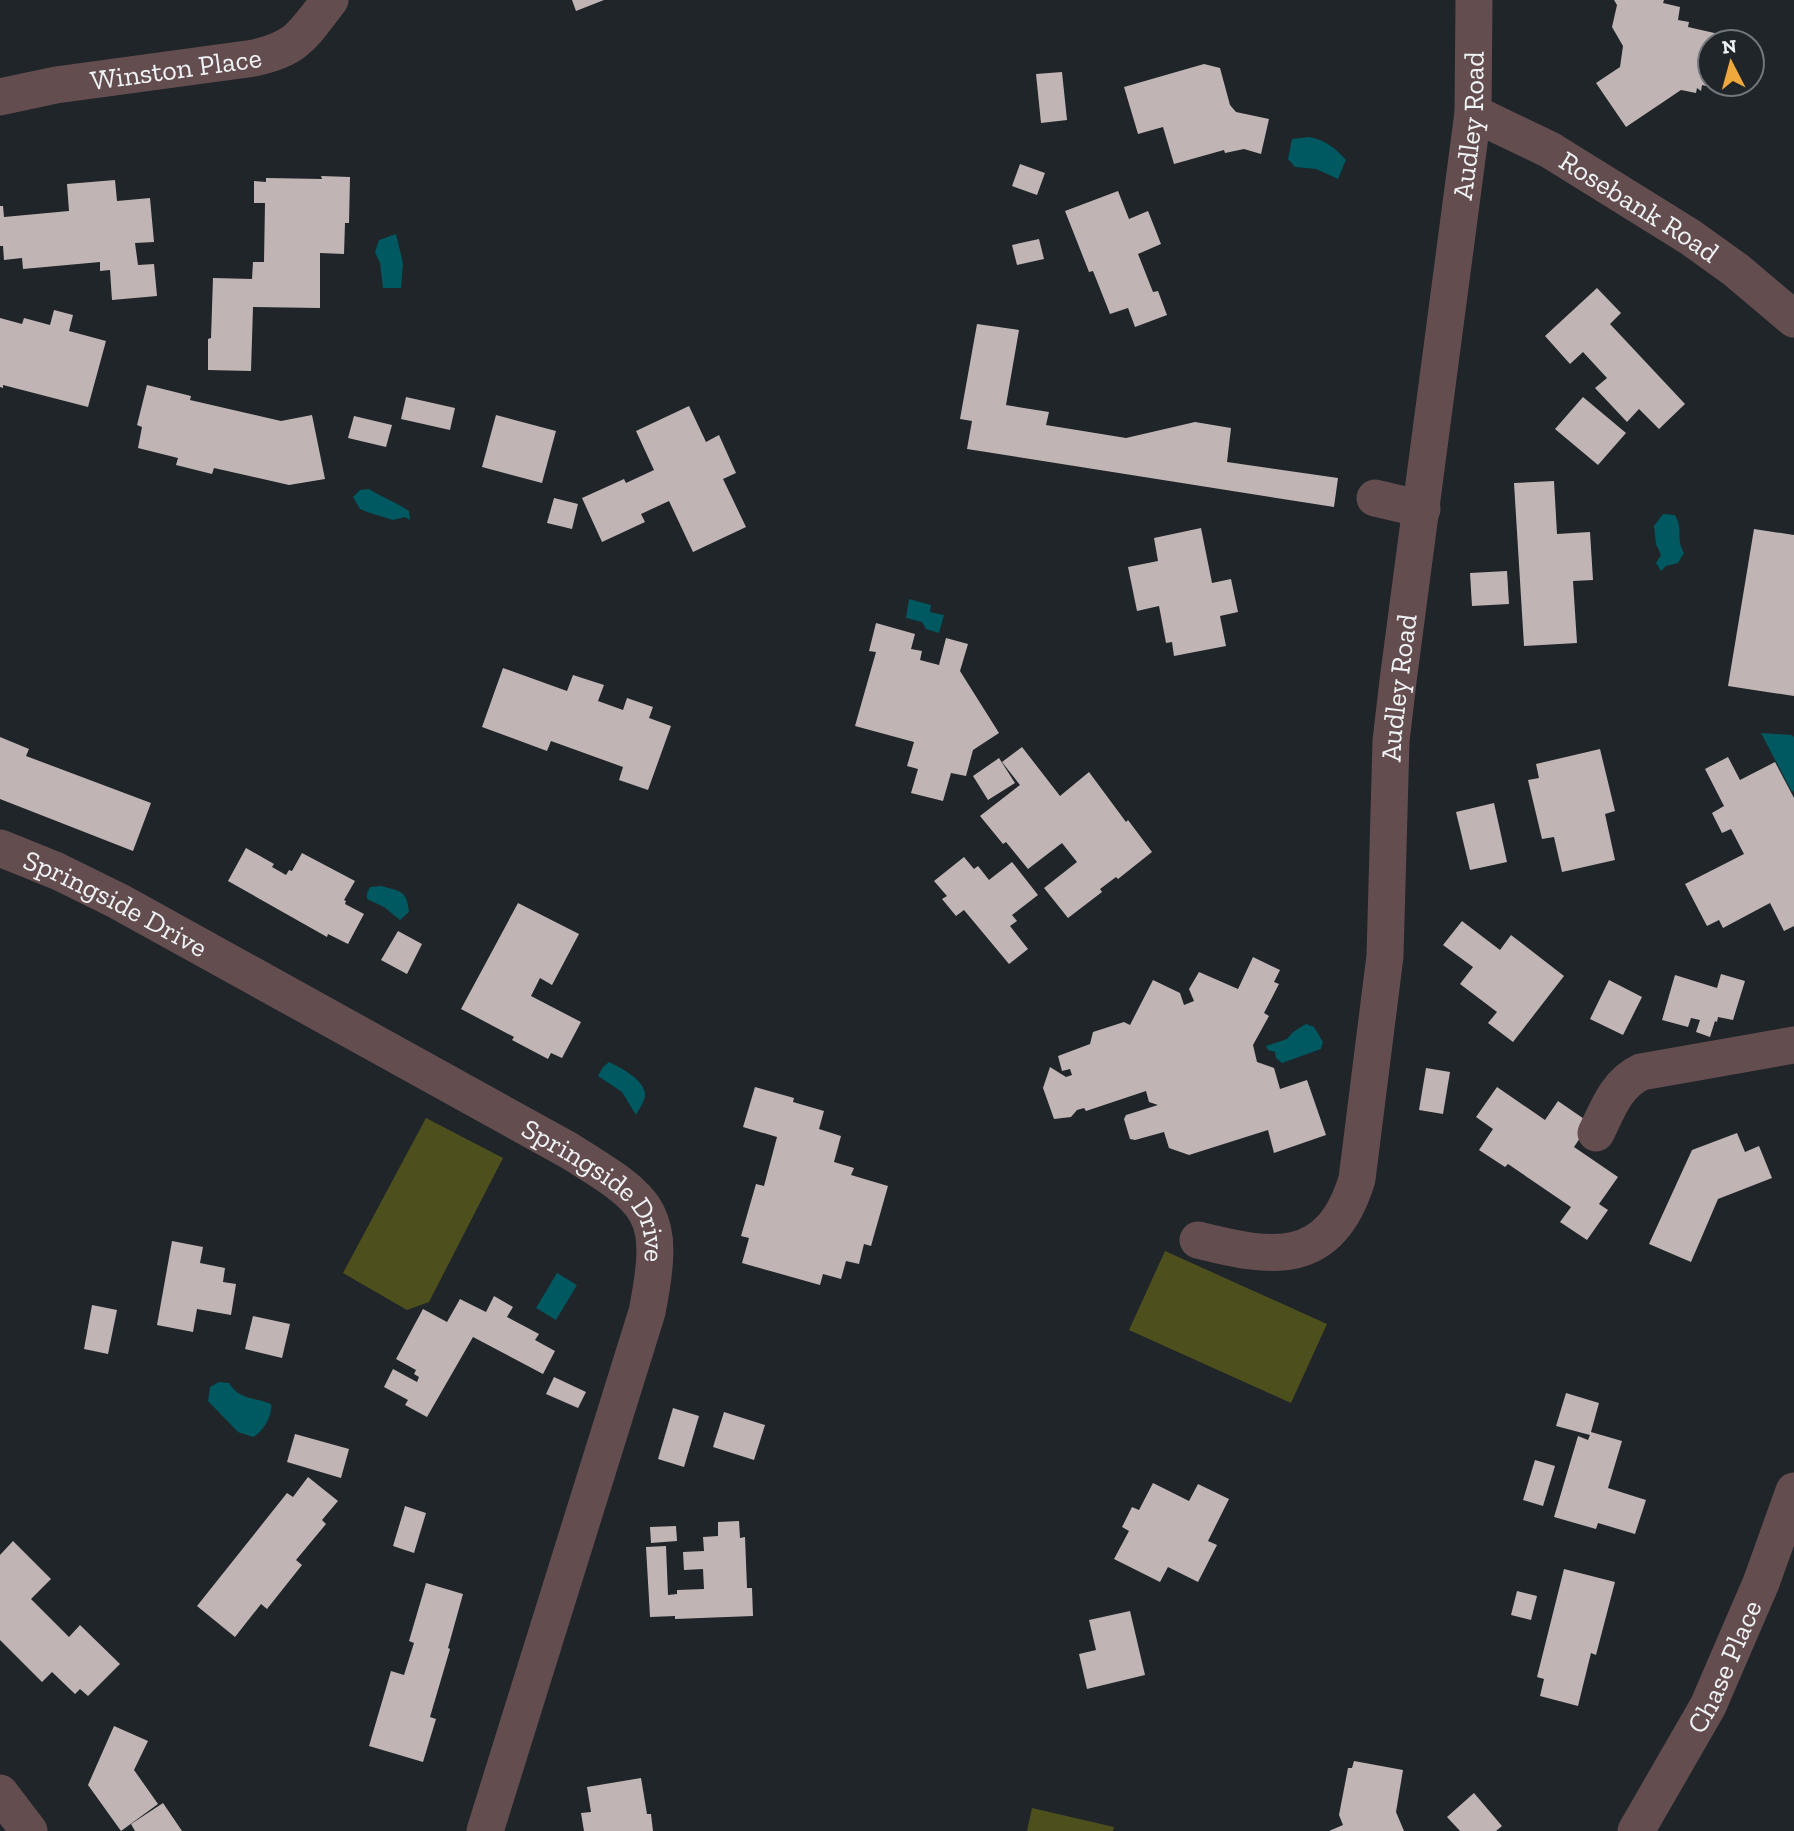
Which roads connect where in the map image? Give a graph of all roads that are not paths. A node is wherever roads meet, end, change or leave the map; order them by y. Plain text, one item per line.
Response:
1 (330, 0) edge
2 (1474, 0) edge
3 (0, 97) edge
4 (1473, 113) junction
5 (1794, 319) edge
6 (1375, 498) dead end
7 (1422, 509) junction
8 (0, 848) edge
9 (1794, 1045) edge
10 (1596, 1133) dead end
11 (1198, 1240) dead end
12 (1794, 1491) edge
13 (0, 1793) edge
14 (29, 1831) edge
15 (485, 1831) edge
16 (1636, 1831) edge

1 - 3 street, Winston Place
2 - 4 street, Audley Road
4 - 5 street, Rosebank Road
4 - 7 street, Audley Road
6 - 7 street
7 - 11 street, Audley Road
8 - 15 street, Springside Drive
9 - 10 street
12 - 16 street, Chase Place
13 - 14 street

